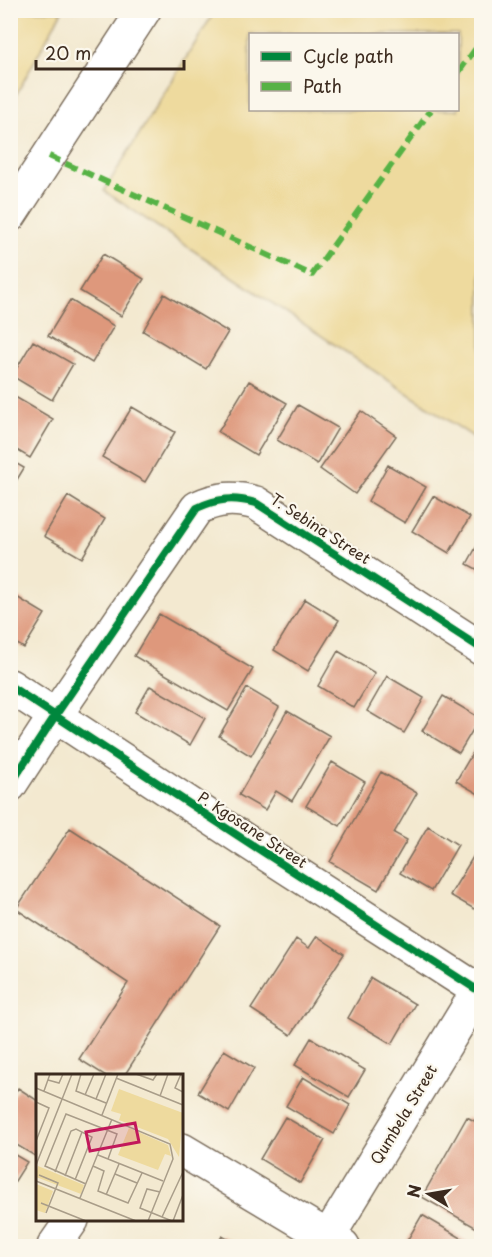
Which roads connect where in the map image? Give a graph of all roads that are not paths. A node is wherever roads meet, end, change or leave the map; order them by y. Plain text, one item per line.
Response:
1 (144, 10) edge
2 (10, 215) edge
3 (482, 649) edge
4 (10, 686) edge
5 (55, 716) junction
6 (10, 785) edge
7 (480, 992) edge
8 (183, 1151) edge
9 (71, 1221) edge
10 (335, 1242) edge
11 (54, 1246) edge

1 - 2 street
3 - 5 street, T. Sebina Street
4 - 5 street, P. Kgosane Street
5 - 6 street, T. Sebina Street
5 - 7 street, P. Kgosane Street
7 - 10 street, Qumbela Street
8 - 10 street
9 - 11 street

